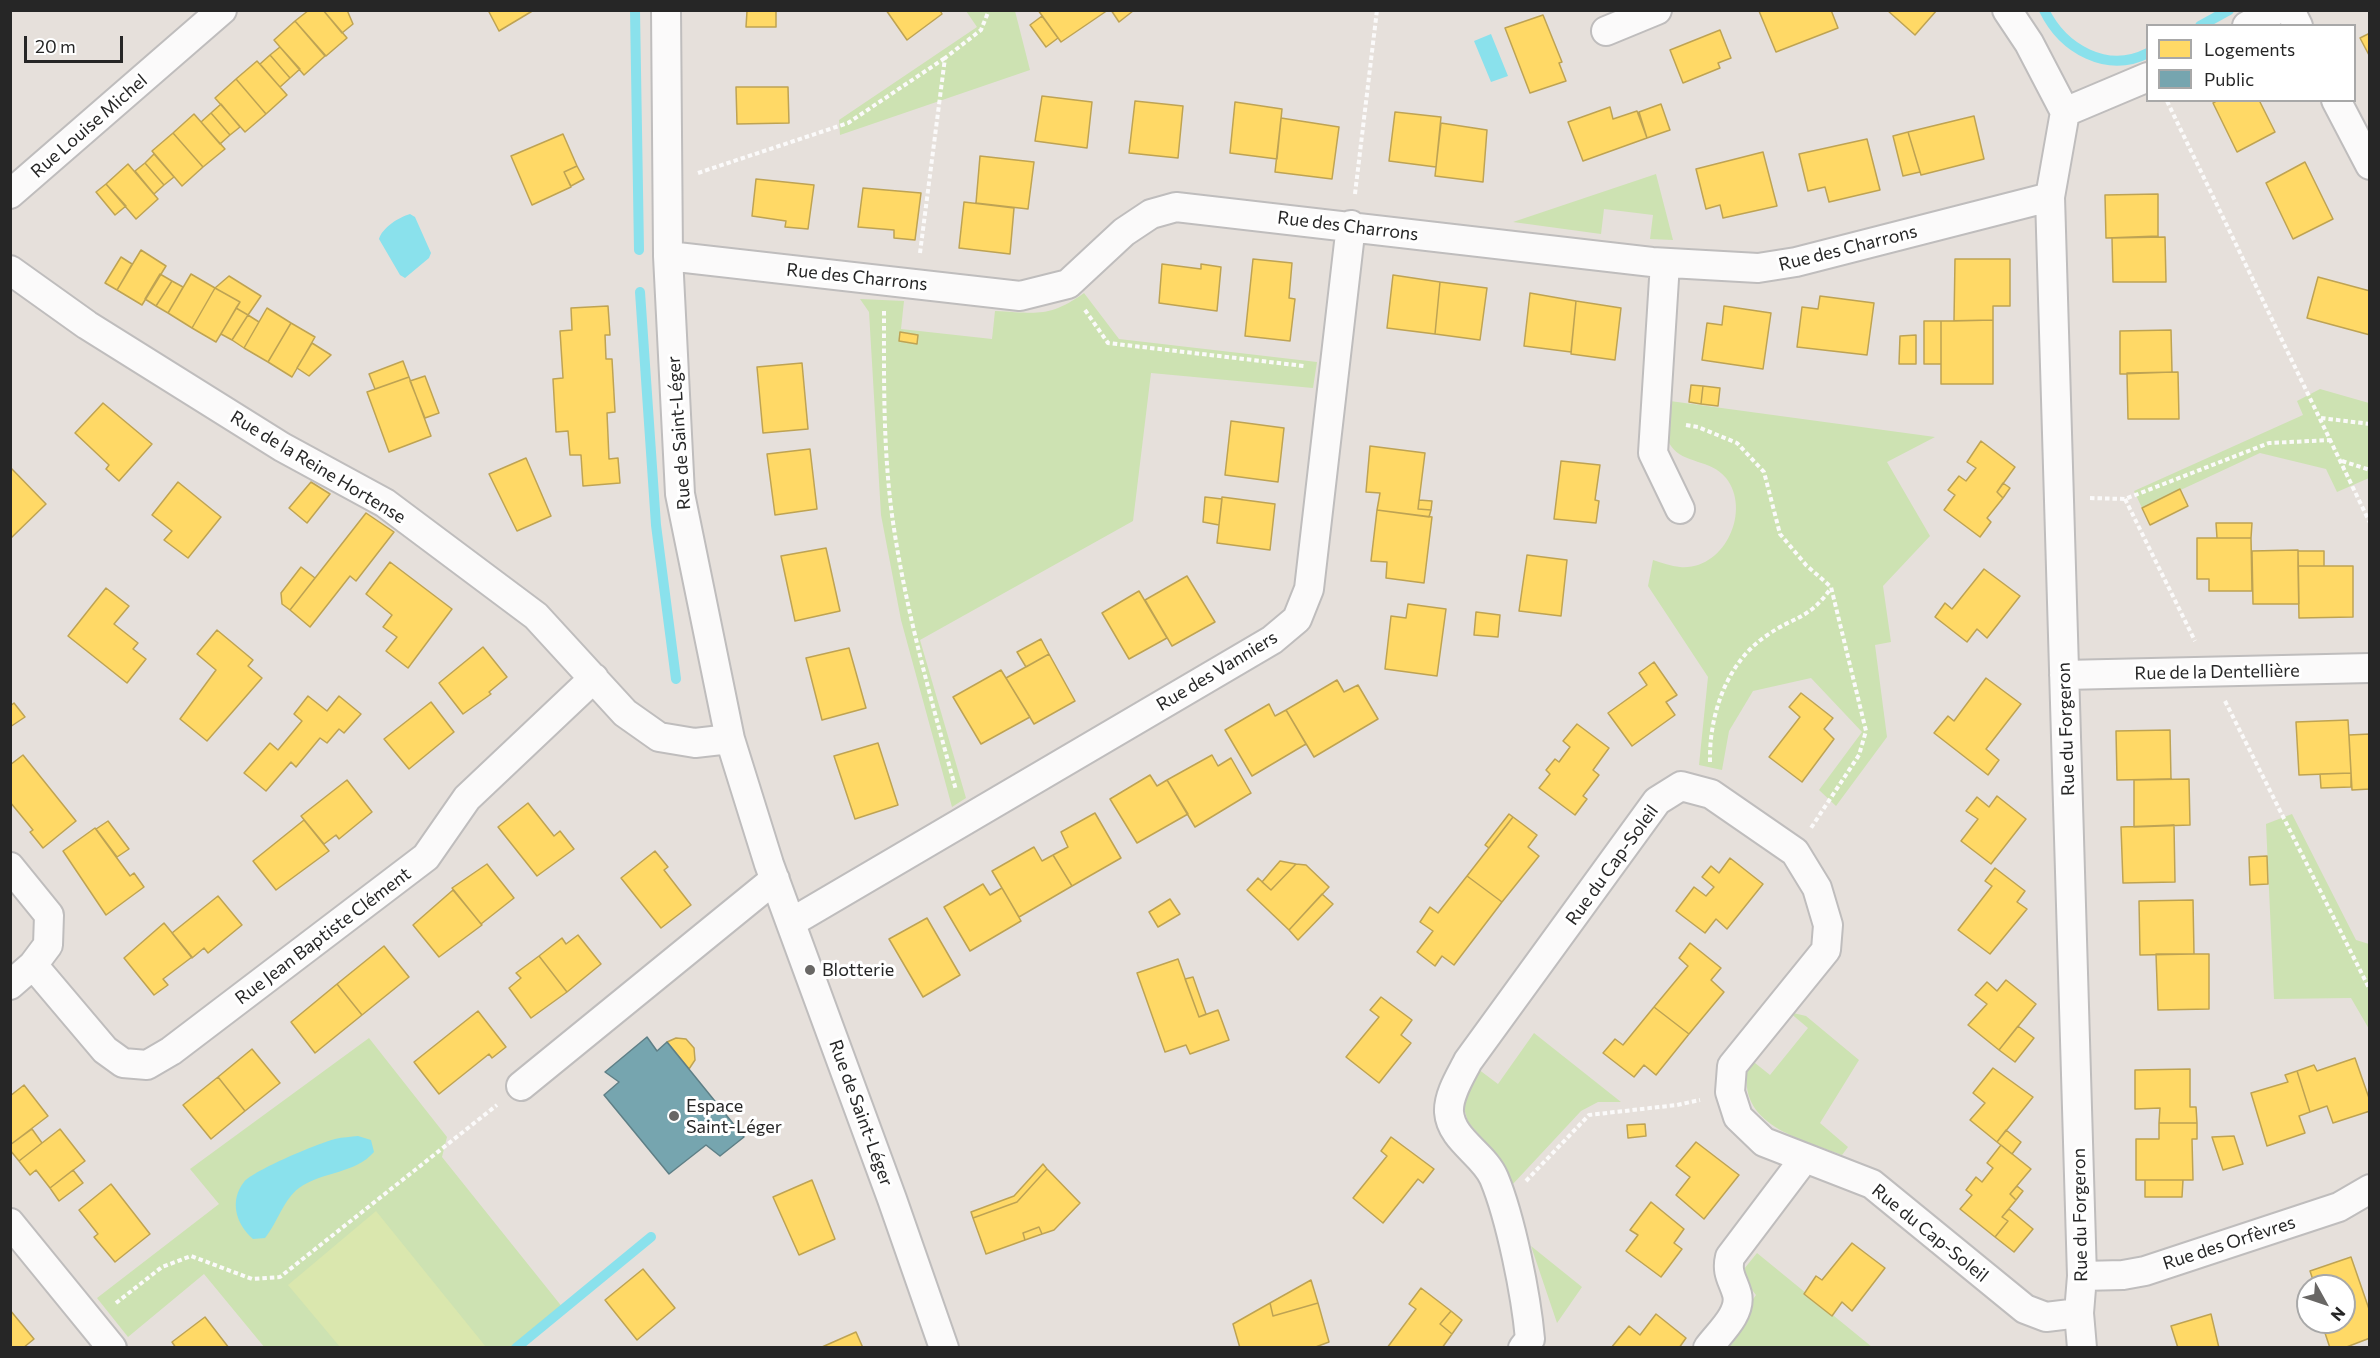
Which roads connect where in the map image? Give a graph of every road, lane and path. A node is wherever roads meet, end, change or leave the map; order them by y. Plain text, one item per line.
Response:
1 (222, 10) edge
2 (666, 10) edge
3 (989, 10) edge
4 (1377, 10) edge
5 (1657, 10) edge
6 (2007, 10) edge
7 (2276, 10) edge
8 (2290, 10) edge
9 (2251, 24) edge
10 (2297, 24) edge
11 (1606, 31) dead end
12 (945, 58) junction
13 (2146, 78) edge
14 (2168, 102) edge
15 (2338, 102) edge
16 (2065, 112) junction
17 (2370, 165) edge
18 (668, 184) junction
19 (10, 194) edge
20 (2050, 197) junction
21 (1351, 225) junction
22 (668, 256) junction
23 (1665, 263) junction
24 (10, 270) edge
25 (884, 281) junction
26 (917, 284) junction
27 (1068, 284) junction
28 (1335, 367) junction
29 (2320, 418) junction
30 (1655, 421) junction
31 (2370, 424) edge
32 (2331, 440) junction
33 (2341, 461) junction
34 (2370, 470) edge
35 (1680, 509) dead end
36 (2370, 523) edge
37 (1831, 587) junction
38 (2370, 669) edge
39 (2210, 672) junction
40 (2064, 675) junction
41 (594, 678) junction
42 (730, 739) junction
43 (1711, 794) junction
44 (965, 819) junction
45 (1795, 852) junction
46 (10, 867) edge
47 (775, 879) junction
48 (792, 921) junction
49 (33, 965) junction
50 (10, 985) edge
51 (2370, 990) edge
52 (521, 1086) joint
53 (1730, 1092) junction
54 (1804, 1159) junction
55 (2370, 1189) edge
56 (1502, 1200) junction
57 (10, 1223) edge
58 (2082, 1276) junction
59 (2079, 1313) junction
60 (91, 1322) junction
61 (1531, 1345) edge
62 (112, 1347) edge
63 (944, 1347) edge
64 (1707, 1347) edge
65 (2082, 1347) edge

1 - 19 street, Rue Louise Michel
2 - 18 street, Rue de Saint-Léger
3 - 12 path
4 - 21 path
5 - 11 street
6 - 16 street
7 - 9 street
8 - 10 street
12 - 18 path
12 - 26 path
13 - 16 street
14 - 29 path
15 - 17 street
16 - 20 street, Rue du Forgeron
18 - 22 street, Rue de Saint-Léger
20 - 23 street, Rue des Charrons
20 - 40 street, Rue du Forgeron
21 - 23 street, Rue des Charrons
21 - 27 street, Rue des Charrons
21 - 28 street, Rue des Vanniers
22 - 25 street, Rue des Charrons
22 - 42 street, Rue de Saint-Léger
23 - 30 street
24 - 41 street, Rue de la Reine Hortense
25 - 26 street, Rue des Charrons
25 - 44 path
26 - 27 street, Rue des Charrons
27 - 28 path
28 - 44 street, Rue des Vanniers
29 - 31 path
29 - 32 path
30 - 35 street
30 - 37 path
32 - 33 path
32 - 39 path
33 - 34 path
33 - 36 path
37 - 43 path
37 - 45 path
38 - 39 street, Rue de la Dentellière
39 - 40 street, Rue de la Dentellière
39 - 51 path
40 - 58 street, Rue du Forgeron
41 - 42 street, Rue de la Reine Hortense
41 - 49 street, Rue Jean Baptiste Clément
42 - 47 street, Rue de Saint-Léger
43 - 45 street, Rue du Cap-Soleil
43 - 56 street, Rue du Cap-Soleil
44 - 48 street, Rue des Vanniers
45 - 53 street, Rue du Cap-Soleil
46 - 49 street
47 - 48 street, Rue de Saint-Léger
47 - 52 street
48 - 63 street, Rue de Saint-Léger
49 - 50 street
52 - 60 path
53 - 54 street, Rue du Cap-Soleil
53 - 56 path
54 - 59 street, Rue du Cap-Soleil
54 - 64 street
55 - 58 street, Rue des Orfèvres
56 - 61 street, Rue du Cap-Soleil
57 - 60 street
58 - 59 street, Rue du Forgeron
59 - 65 street, Rue du Forgeron
60 - 62 street

